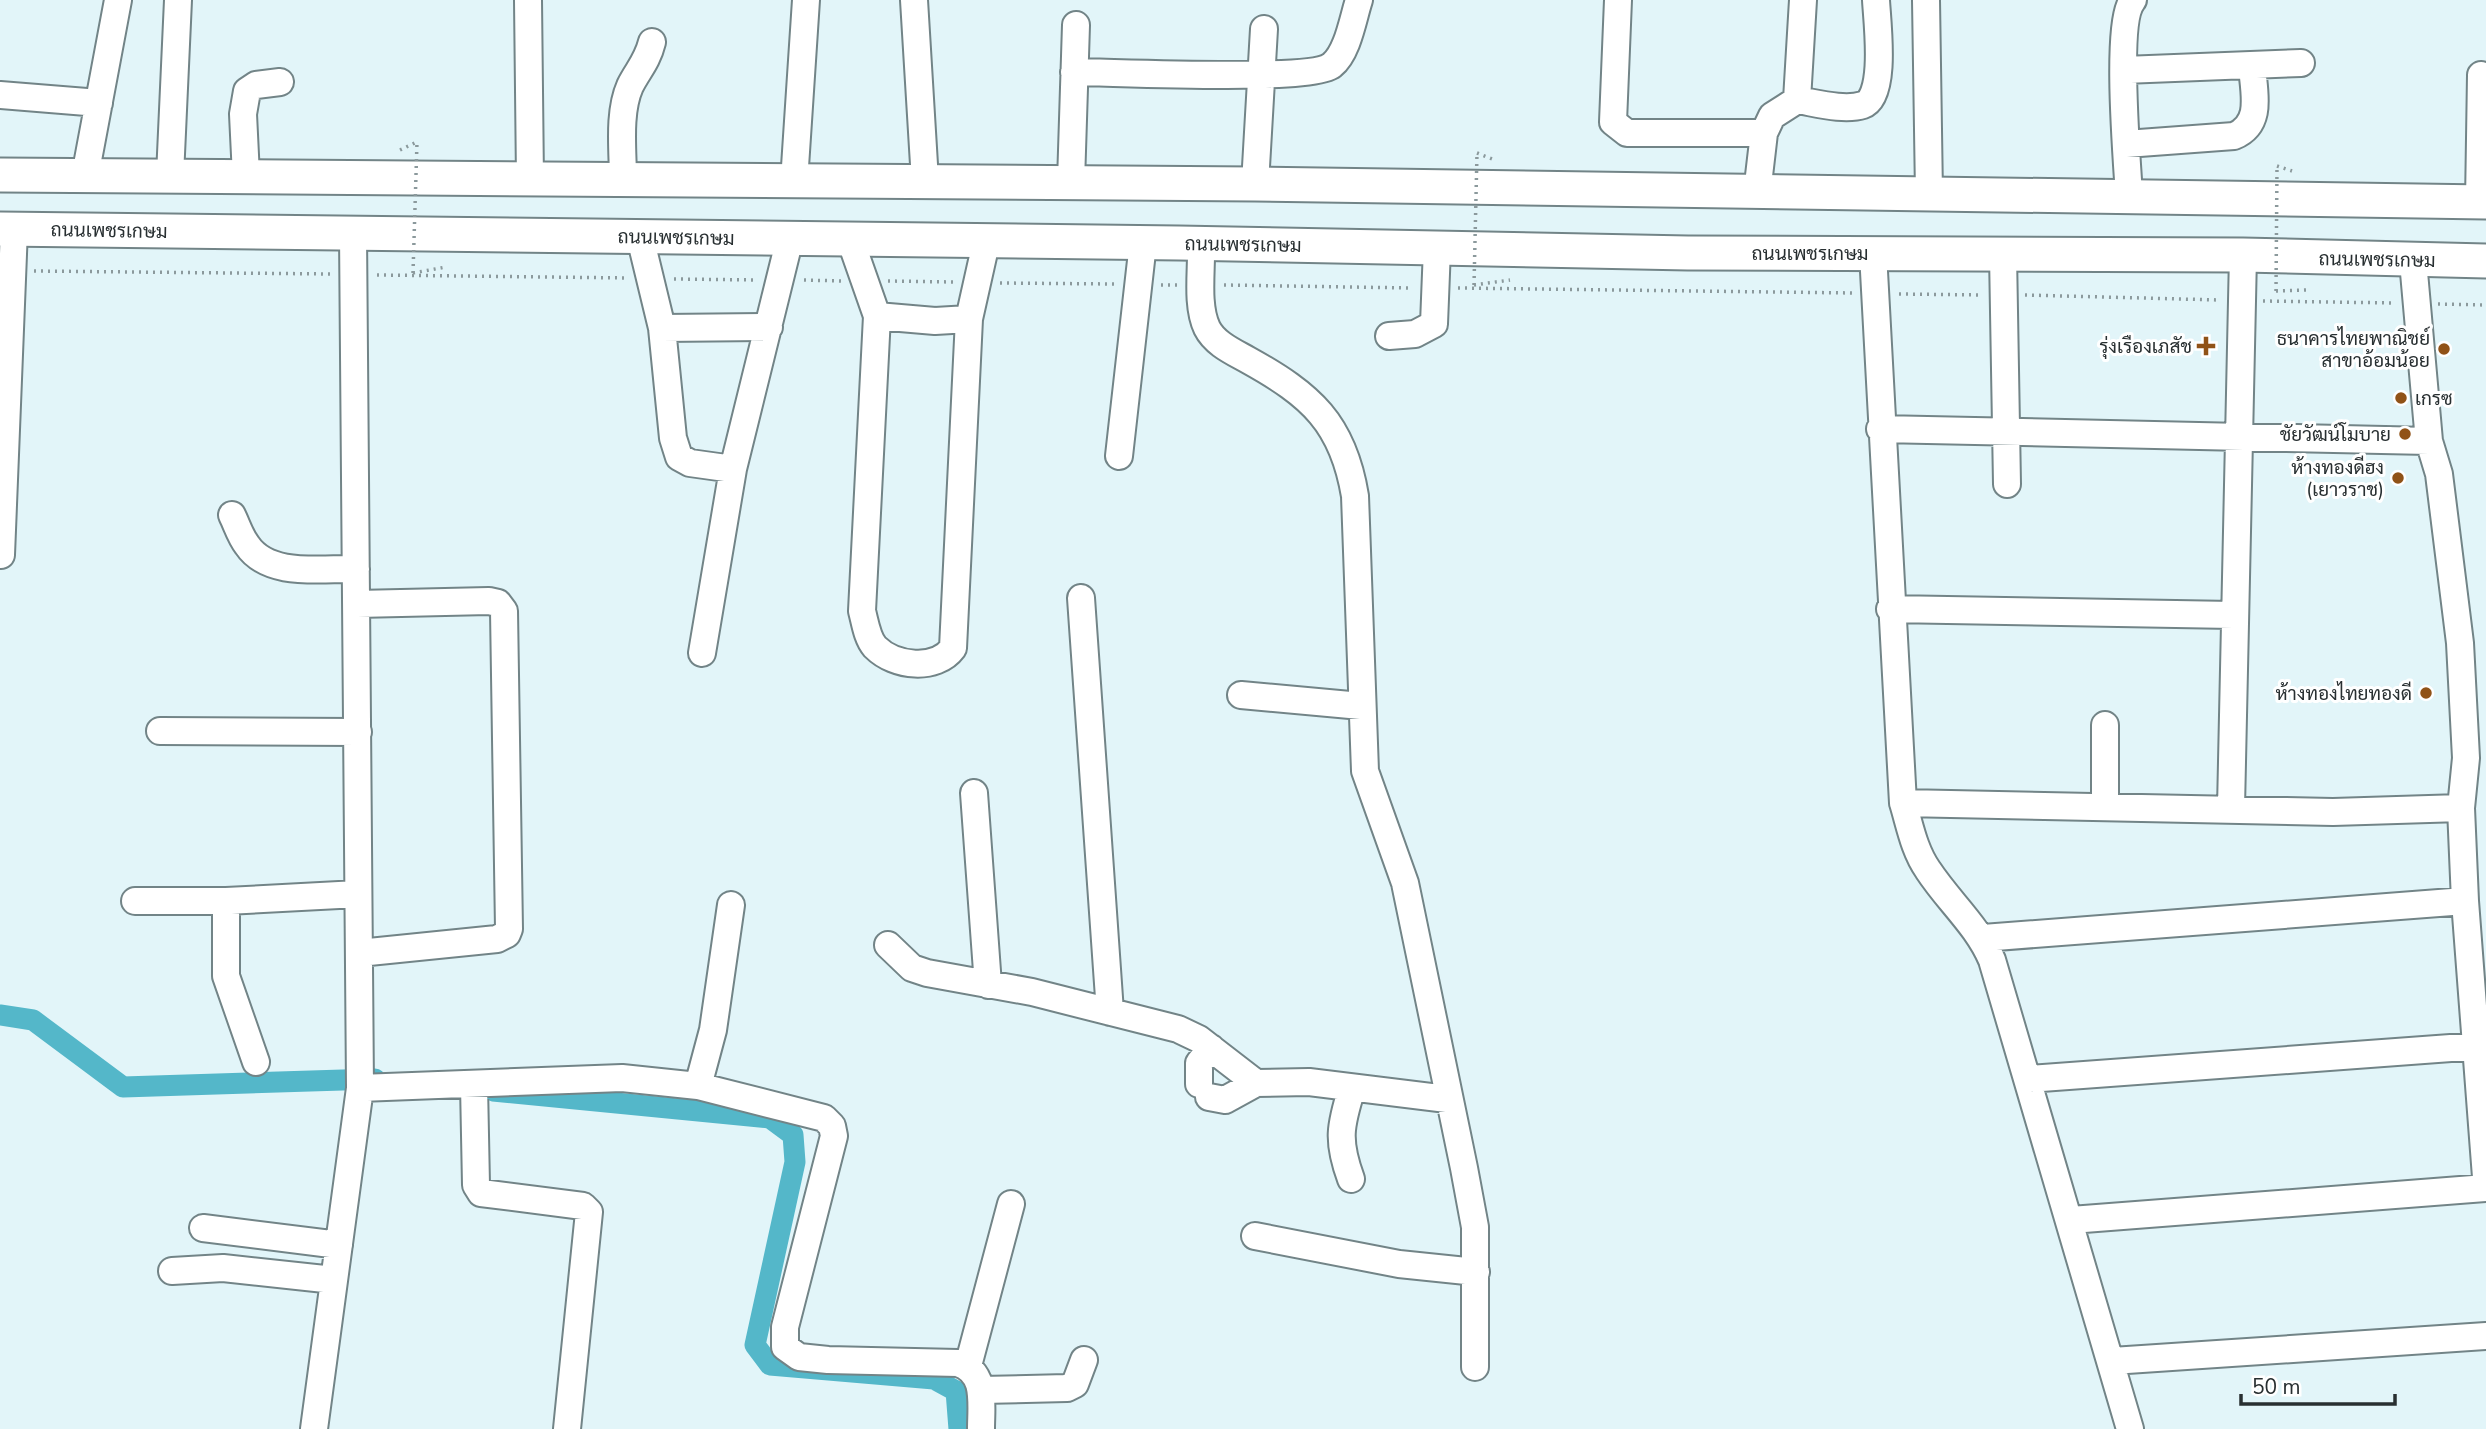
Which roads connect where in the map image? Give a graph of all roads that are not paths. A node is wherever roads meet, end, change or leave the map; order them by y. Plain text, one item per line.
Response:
1 (118, 0) edge
2 (178, 0) edge
3 (528, 0) edge
4 (806, 0) edge
5 (914, 0) edge
6 (1359, 0) edge
7 (1618, 0) edge
8 (1803, 0) edge
9 (1876, 0) edge
10 (1926, 0) edge
11 (2133, 0) edge
12 (1076, 25) dead end
13 (1264, 29) dead end
14 (652, 42) dead end
15 (2301, 63) dead end
16 (2252, 67) junction
17 (2124, 70) junction
18 (1074, 72) junction
19 (1261, 75) junction
20 (2481, 75) dead end
21 (280, 82) dead end
22 (0, 95) edge
23 (1797, 100) junction
24 (99, 103) junction
25 (1764, 133) junction
26 (2126, 144) junction
27 (0, 175) edge
28 (85, 176) junction
29 (170, 176) junction
30 (246, 176) junction
31 (530, 180) junction
32 (623, 180) junction
33 (925, 181) junction
34 (794, 182) junction
35 (1071, 182) junction
36 (1255, 184) junction
37 (1757, 193) junction
38 (1928, 194) junction
39 (2129, 195) junction
40 (2482, 202) edge
41 (7, 229) edge
42 (353, 233) junction
43 (640, 237) junction
44 (790, 238) junction
45 (850, 239) junction
46 (986, 243) junction
47 (1143, 243) junction
48 (1201, 244) junction
49 (1437, 248) junction
50 (1873, 253) junction
51 (2003, 254) junction
52 (2243, 255) junction
53 (2413, 261) junction
54 (2486, 261) edge
55 (877, 316) junction
56 (969, 319) junction
57 (769, 327) junction
58 (662, 328) junction
59 (1389, 337) dead end
60 (1880, 429) junction
61 (2006, 430) junction
62 (2238, 437) junction
63 (2429, 441) junction
64 (1119, 456) dead end
65 (733, 469) junction
66 (2007, 484) dead end
67 (232, 515) dead end
68 (1, 555) edge
69 (356, 569) junction
70 (1081, 598) dead end
71 (357, 604) junction
72 (1890, 609) junction
73 (2233, 615) junction
74 (702, 653) dead end
75 (1241, 695) dead end
76 (1361, 706) junction
77 (2105, 725) dead end
78 (160, 731) dead end
79 (358, 732) junction
80 (974, 793) dead end
81 (1903, 803) junction
82 (2105, 806) junction
83 (2231, 808) junction
84 (2461, 808) junction
85 (358, 894) junction
86 (135, 901) dead end
87 (226, 901) junction
88 (2465, 901) junction
89 (731, 905) dead end
90 (1983, 938) junction
91 (888, 945) dead end
92 (359, 953) junction
93 (988, 985) junction
94 (1110, 1012) junction
95 (2478, 1046) junction
96 (1211, 1048) junction
97 (256, 1062) dead end
98 (2029, 1079) junction
99 (360, 1081) junction
100 (1256, 1083) junction
101 (474, 1085) junction
102 (698, 1086) junction
103 (1352, 1088) junction
104 (1447, 1099) junction
105 (2486, 1177) edge
106 (1352, 1179) dead end
107 (2486, 1188) edge
108 (1011, 1204) dead end
109 (2071, 1220) junction
110 (203, 1228) dead end
111 (1255, 1236) dead end
112 (338, 1245) junction
113 (172, 1271) dead end
114 (1476, 1272) junction
115 (334, 1280) junction
116 (2486, 1336) edge
117 (1084, 1360) dead end
118 (2112, 1361) junction
119 (968, 1366) junction
120 (1475, 1367) dead end
121 (981, 1390) junction
122 (314, 1429) edge
123 (567, 1429) edge
124 (981, 1429) edge
125 (2130, 1429) edge

1 - 24 street
2 - 29 street
3 - 31 street
4 - 34 street
5 - 33 street
6 - 19 street
7 - 25 street
8 - 23 street
9 - 23 street
10 - 38 street
11 - 17 street
12 - 18 street
13 - 19 street
14 - 32 street
15 - 16 street
16 - 17 street
16 - 26 street
17 - 26 street
18 - 19 street
18 - 35 street
19 - 36 street
20 - 40 street
21 - 30 street
22 - 24 street
23 - 25 street
24 - 28 street
25 - 37 street
26 - 39 street
27 - 28 main road
28 - 29 main road
29 - 30 main road
30 - 31 main road
31 - 32 main road
32 - 34 main road
33 - 34 main road
33 - 35 main road
35 - 36 main road
36 - 37 main road
37 - 38 main road
38 - 39 main road
39 - 40 main road
41 - 42 main road, ถนนเพชรเกษม
41 - 68 street
42 - 43 main road, ถนนเพชรเกษม
42 - 69 street
43 - 44 main road, ถนนเพชรเกษม
43 - 58 street
44 - 45 main road, ถนนเพชรเกษม
44 - 57 street
45 - 46 main road, ถนนเพชรเกษม
45 - 55 street
46 - 47 main road, ถนนเพชรเกษม
46 - 56 street
47 - 48 main road, ถนนเพชรเกษม
47 - 64 street
48 - 49 main road, ถนนเพชรเกษม
48 - 76 street
49 - 50 main road, ถนนเพชรเกษม
49 - 59 street
50 - 51 main road, ถนนเพชรเกษม
50 - 60 street
51 - 52 main road, ถนนเพชรเกษม
51 - 61 street
52 - 53 main road, ถนนเพชรเกษม
52 - 62 street
53 - 54 main road, ถนนเพชรเกษม
53 - 63 street
55 - 56 street
55 - 56 street
57 - 58 street
57 - 65 street
58 - 65 street
60 - 61 street
60 - 72 street
61 - 62 street
61 - 66 street
62 - 63 street
62 - 73 street
63 - 84 street
65 - 74 street
67 - 69 street
69 - 71 street
70 - 94 street
71 - 79 street
71 - 92 street
72 - 73 street
72 - 81 street
73 - 83 street
75 - 76 street
76 - 104 street
77 - 82 street
78 - 79 street
79 - 85 street
80 - 93 street
81 - 82 street
81 - 90 street
82 - 83 street
83 - 84 street
84 - 88 street
85 - 87 street
85 - 92 street
86 - 87 street
87 - 97 street
88 - 90 street
88 - 95 street
89 - 102 street
90 - 98 street
91 - 93 street
92 - 99 street
93 - 94 street
94 - 96 street
95 - 98 street
95 - 105 street
96 - 100 street
96 - 100 street
98 - 109 street
99 - 101 street
99 - 112 street
100 - 103 street
101 - 102 street
101 - 123 street
102 - 119 street
103 - 104 street
103 - 106 street
104 - 114 street
107 - 109 street
108 - 119 street
109 - 118 street
110 - 112 street
111 - 114 street
112 - 115 street
113 - 115 street
114 - 120 street
115 - 122 street
116 - 118 street
117 - 121 street
118 - 125 street
119 - 121 street
121 - 124 street

